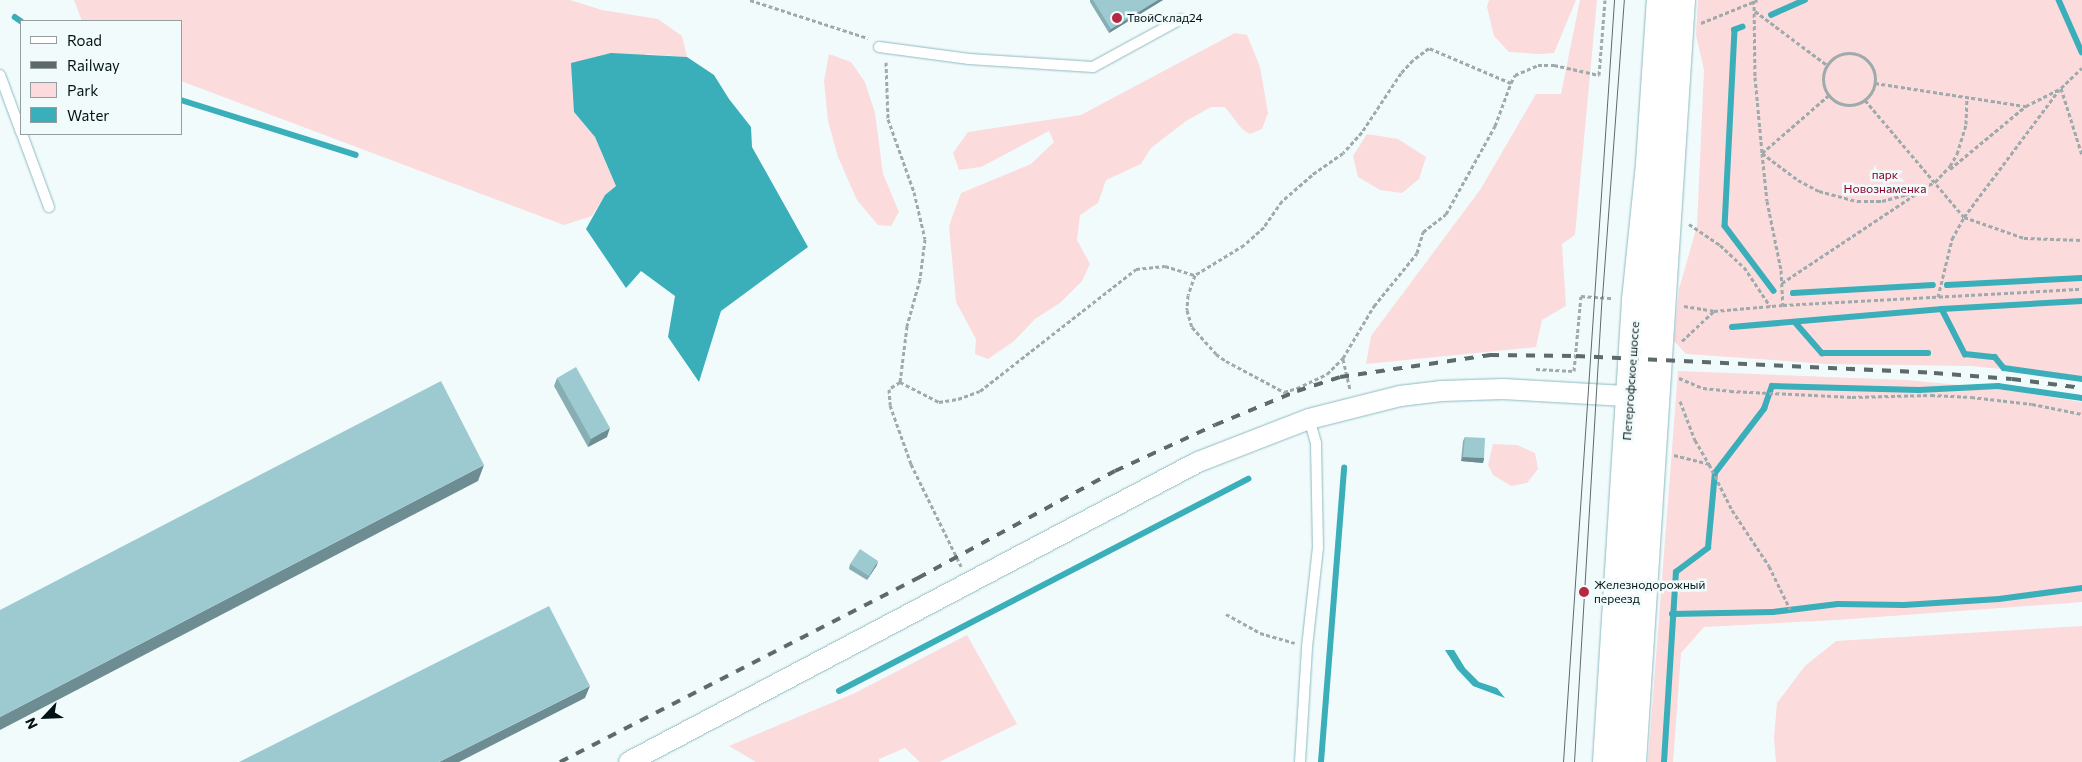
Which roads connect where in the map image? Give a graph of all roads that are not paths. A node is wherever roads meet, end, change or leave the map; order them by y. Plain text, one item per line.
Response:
1 (1661, 0) edge
2 (1681, 0) edge
3 (1181, 20) dead end
4 (879, 47) road end
5 (0, 75) edge
6 (20, 128) edge
7 (23, 135) edge
8 (49, 207) dead end
9 (1654, 397) junction
10 (1309, 419) junction
11 (629, 762) edge
12 (1300, 762) edge
13 (1607, 762) edge
14 (1632, 762) edge

1 - 9 main road, Петергофское шоссе
2 - 9 main road, Петергофское шоссе
3 - 4 lane
5 - 6 lane
7 - 8 lane
9 - 10 street
9 - 13 main road, Петергофское шоссе
9 - 14 main road, Петергофское шоссе
10 - 11 street
10 - 12 lane

